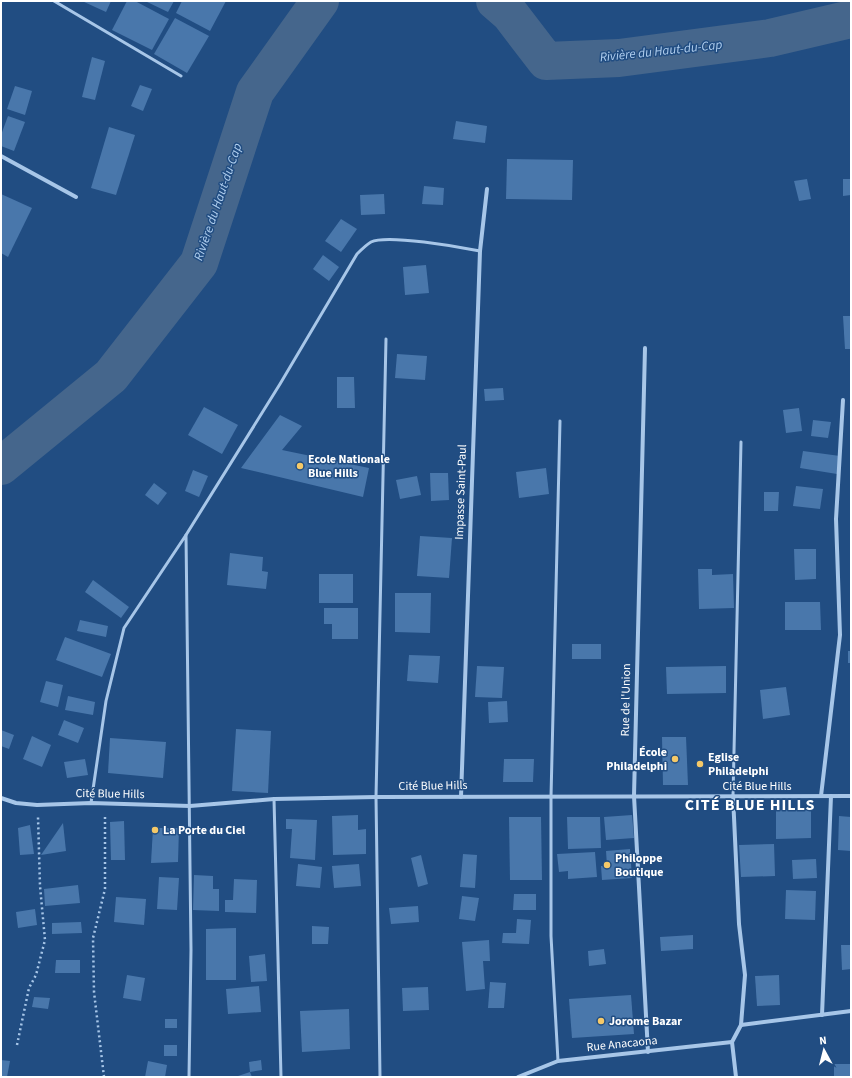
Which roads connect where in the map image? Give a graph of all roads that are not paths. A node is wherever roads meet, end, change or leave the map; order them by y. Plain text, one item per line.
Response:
1 (54, 1) edge
2 (181, 76) dead end
3 (1, 156) edge
4 (487, 189) dead end
5 (76, 197) dead end
6 (480, 251) junction
7 (386, 339) dead end
8 (645, 348) dead end
9 (843, 400) dead end
10 (560, 421) dead end
11 (741, 442) dead end
12 (186, 534) junction
13 (551, 796) junction
14 (634, 796) junction
15 (733, 796) junction
16 (821, 796) junction
17 (831, 796) junction
18 (851, 796) edge
19 (376, 797) junction
20 (461, 797) junction
21 (1, 798) edge
22 (274, 799) junction
23 (91, 803) junction
24 (190, 806) junction
25 (851, 1011) edge
26 (822, 1015) junction
27 (741, 1025) junction
28 (732, 1042) junction
29 (648, 1052) junction
30 (558, 1061) junction
31 (189, 1077) edge
32 (281, 1077) edge
33 (380, 1077) edge
34 (518, 1077) edge
35 (736, 1077) edge

1 - 2 lane
3 - 5 street
4 - 6 street, Impasse Saint-Paul
6 - 12 lane
6 - 20 street, Impasse Saint-Paul
7 - 19 lane
8 - 14 street, Rue de l'Union
9 - 16 street
10 - 13 lane
11 - 15 lane
12 - 23 lane
12 - 24 lane
13 - 14 street, Cité Blue Hills
13 - 20 street, Cité Blue Hills
13 - 30 lane
14 - 15 street, Cité Blue Hills
14 - 29 street, Rue de l'Union
15 - 16 street, Cité Blue Hills
15 - 27 street
16 - 17 street, Cité Blue Hills
17 - 18 street, Cité Blue Hills
17 - 26 street
19 - 20 street, Cité Blue Hills
19 - 22 street, Cité Blue Hills
19 - 33 lane
21 - 23 street, Cité Blue Hills
22 - 24 street, Cité Blue Hills
22 - 32 lane
23 - 24 street, Cité Blue Hills
24 - 31 lane
25 - 26 street
26 - 27 street
27 - 28 street
28 - 29 street, Rue Anacaona
28 - 35 street
29 - 30 street, Rue Anacaona
30 - 34 street, Rue Anacaona

